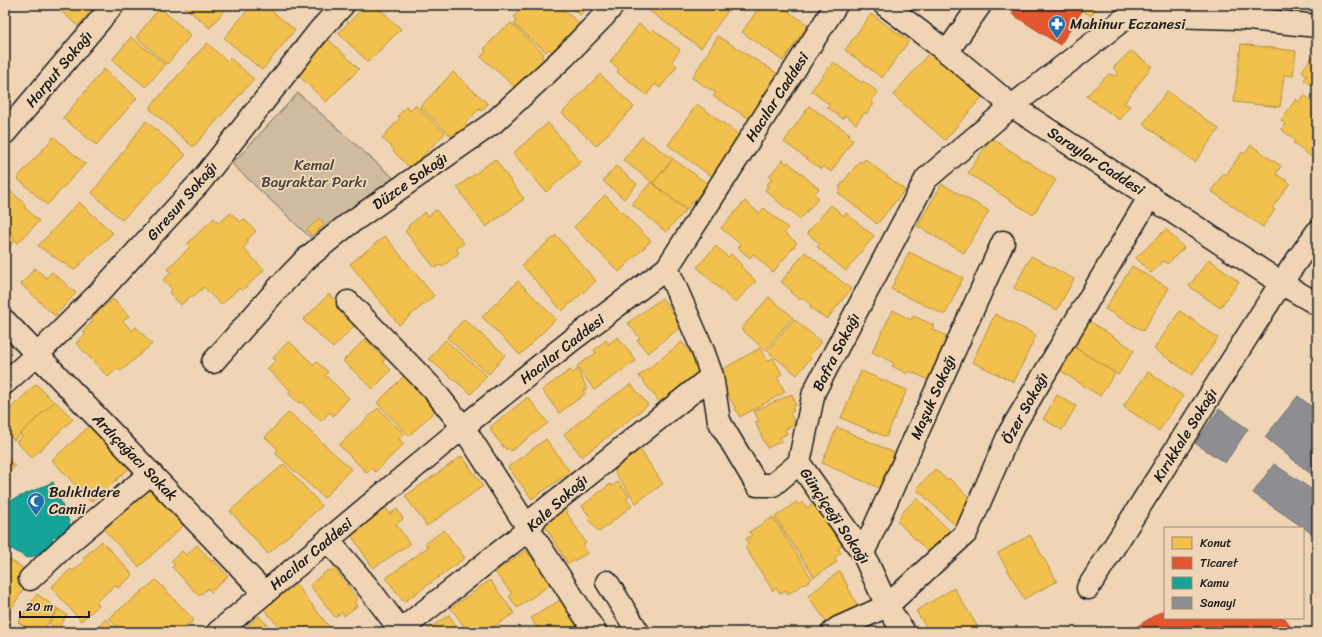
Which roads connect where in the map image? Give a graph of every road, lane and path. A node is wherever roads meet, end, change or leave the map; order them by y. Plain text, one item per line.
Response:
1 (113, 5) edge
2 (343, 5) edge
3 (613, 5) edge
4 (836, 5) edge
5 (885, 5) edge
6 (980, 5) edge
7 (1131, 10) edge
8 (1317, 26) edge
9 (947, 52) junction
10 (1012, 106) junction
11 (5, 133) edge
12 (1150, 196) junction
13 (1317, 232) edge
14 (1003, 242) dead end
15 (667, 268) junction
16 (1281, 283) junction
17 (348, 302) dead end
18 (1317, 304) edge
19 (5, 321) edge
20 (37, 354) junction
21 (213, 362) dead end
22 (712, 376) junction
23 (5, 383) edge
24 (463, 427) junction
25 (799, 463) junction
26 (151, 473) junction
27 (529, 529) junction
28 (328, 540) junction
29 (863, 552) junction
30 (30, 579) dead end
31 (607, 582) dead end
32 (1088, 588) dead end
33 (265, 592) junction
34 (887, 606) junction
35 (401, 631) edge
36 (218, 632) edge
37 (595, 632) edge
38 (638, 632) edge
39 (833, 632) edge
40 (904, 632) edge

1 - 11 street, Harput Sokağı
2 - 20 street, Gıresun Sokağı
3 - 21 street, Düzce Sokağı
4 - 15 street, Hacılar Caddesi
5 - 9 street, Saraylar Caddesi
6 - 9 street
7 - 8 street
7 - 10 street, Bafra Sokağı
9 - 10 street, Saraylar Caddesi
10 - 12 street, Saraylar Caddesi
10 - 25 street, Bafra Sokağı
12 - 16 street, Saraylar Caddesi
12 - 34 street, Özer Sokağı
13 - 16 street, Kırıkkale Sokağı
14 - 29 street, Maşuk Sokağı
15 - 22 street
15 - 24 street, Hacılar Caddesi
16 - 18 street, Saraylar Caddesi
16 - 32 street, Kırıkkale Sokağı
17 - 24 street
19 - 20 street, Ardıçağacı Sokak
20 - 23 street, Gıresun Sokağı
20 - 26 street, Ardıçağacı Sokak
22 - 25 street
22 - 27 street, Kale Sokağı
24 - 27 street
24 - 28 street, Hacılar Caddesi
25 - 29 street, Günçiçeği Sokağı
26 - 30 street
26 - 33 street, Ardıçağacı Sokak
27 - 35 street, Kale Sokağı
27 - 37 street
28 - 33 street, Hacılar Caddesi
28 - 35 street
29 - 34 street, Günçiçeği Sokağı
31 - 38 street
33 - 36 street, Hacılar Caddesi
34 - 39 street, Özer Sokağı
34 - 40 street, Günçiçeği Sokağı

